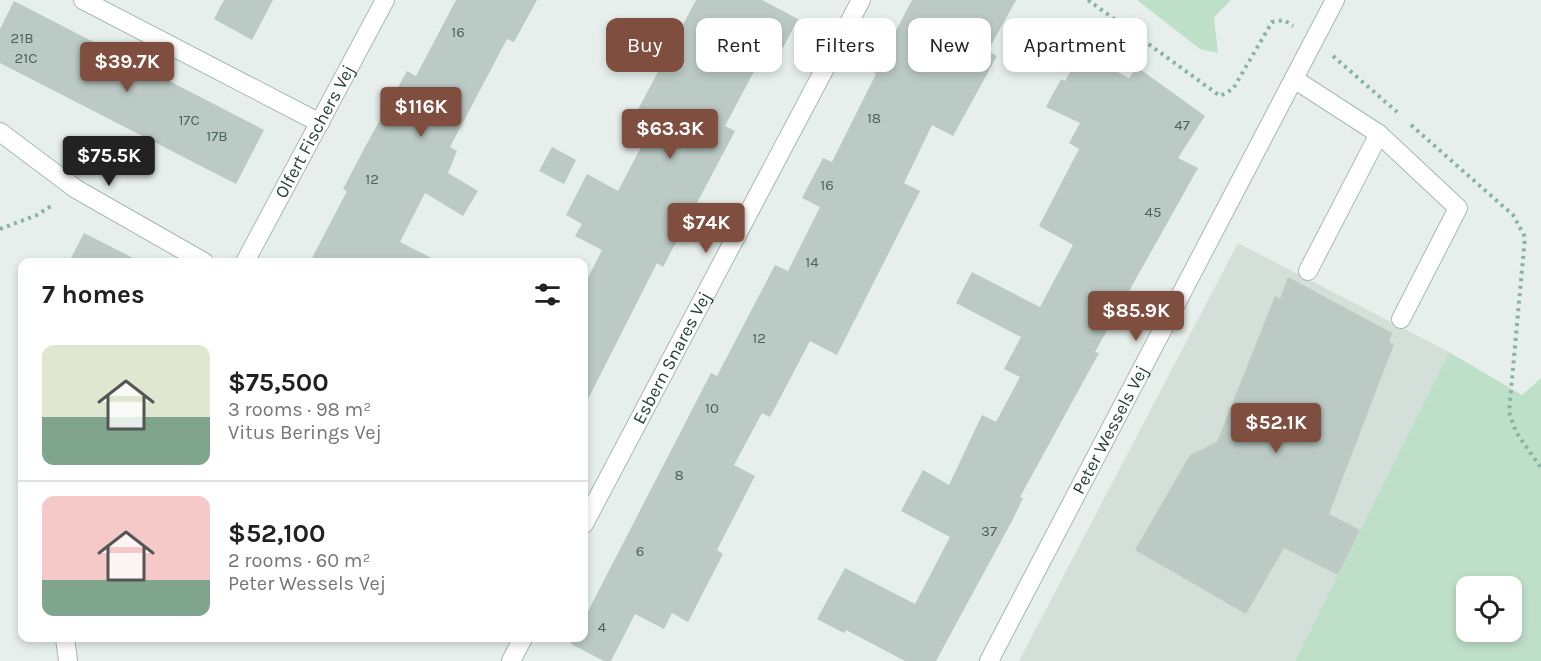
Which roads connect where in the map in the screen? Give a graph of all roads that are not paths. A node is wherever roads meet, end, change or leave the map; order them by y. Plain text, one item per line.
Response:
1 (82, 0) edge
2 (385, 0) edge
3 (861, 0) edge
4 (1335, 0) edge
5 (1294, 79) junction
6 (320, 123) junction
7 (0, 132) edge
8 (1379, 134) junction
9 (197, 258) edge
10 (247, 258) edge
11 (1308, 272) dead end
12 (1401, 319) dead end
13 (588, 516) edge
14 (66, 642) edge
15 (522, 642) edge
16 (68, 661) edge
17 (511, 661) edge
18 (989, 661) edge

1 - 6 street
2 - 6 street, Olfert Fischers Vej
3 - 13 street, Esbern Snares Vej
4 - 5 street, Peter Wessels Vej
5 - 8 street
5 - 18 street, Peter Wessels Vej
6 - 10 street, Olfert Fischers Vej
7 - 9 street
8 - 11 street
8 - 12 street
14 - 16 street
15 - 17 street

